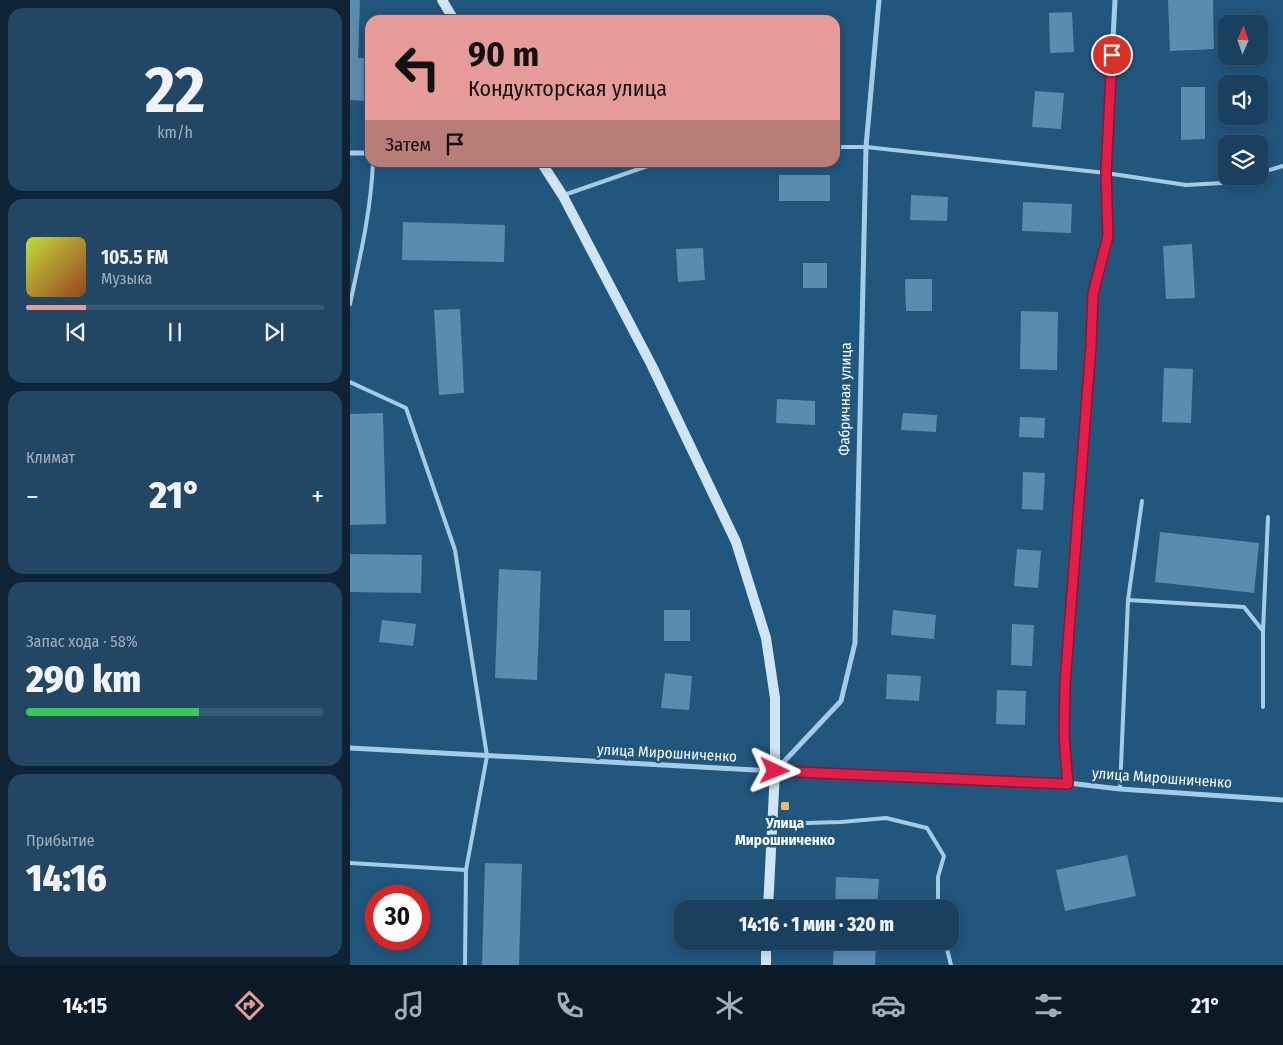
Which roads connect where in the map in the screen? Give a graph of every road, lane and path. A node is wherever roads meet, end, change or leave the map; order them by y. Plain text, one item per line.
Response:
1 (442, 0) edge
2 (879, 0) edge
3 (1116, 0) edge
4 (451, 15) edge
5 (840, 147) edge
6 (866, 147) junction
7 (350, 153) edge
8 (365, 153) edge
9 (1283, 166) edge
10 (373, 167) edge
11 (544, 167) edge
12 (645, 167) edge
13 (1268, 170) edge
14 (1106, 173) junction
15 (1218, 183) edge
16 (563, 196) junction
17 (350, 304) edge
18 (350, 382) edge
19 (1142, 501) dead end
20 (1268, 517) dead end
21 (1128, 600) junction
22 (1263, 631) junction
23 (1263, 708) dead end
24 (350, 748) edge
25 (488, 756) junction
26 (775, 771) junction
27 (1068, 784) junction
28 (1120, 789) junction
29 (1283, 800) edge
30 (771, 824) junction
31 (350, 863) edge
32 (466, 870) junction
33 (768, 900) edge
34 (938, 900) edge
35 (766, 950) edge
36 (948, 950) edge
37 (464, 965) edge
38 (766, 965) edge
39 (951, 965) edge

1 - 4 street
2 - 6 street, Фабричная улица
3 - 14 street
5 - 6 lane
6 - 14 lane
6 - 26 street, Фабричная улица
7 - 8 street
9 - 13 lane
10 - 17 lane
11 - 16 street
12 - 16 lane
14 - 15 lane
14 - 27 street
16 - 26 street
18 - 25 lane
19 - 21 lane
20 - 22 lane
21 - 22 lane
21 - 28 lane
22 - 23 lane
24 - 25 street, улица Мирошниченко
25 - 26 street, улица Мирошниченко
25 - 32 lane
26 - 27 street, улица Мирошниченко
26 - 30 street
27 - 28 street, улица Мирошниченко
28 - 29 street, улица Мирошниченко
30 - 33 street
30 - 34 lane
31 - 32 lane
32 - 37 lane
35 - 38 street
36 - 39 lane

